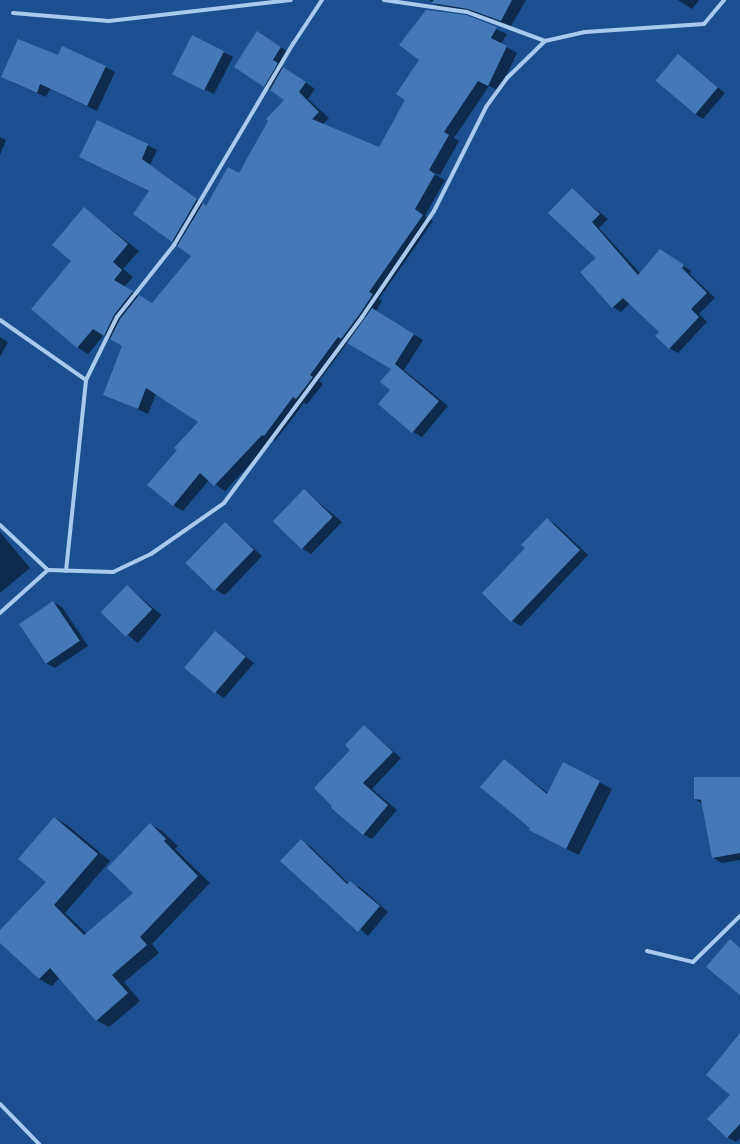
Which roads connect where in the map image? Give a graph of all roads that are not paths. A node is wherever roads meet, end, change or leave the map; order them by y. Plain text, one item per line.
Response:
1 (291, 0) edge
2 (322, 0) edge
3 (384, 0) edge
4 (724, 0) edge
5 (13, 13) dead end
6 (545, 42) junction
7 (0, 320) edge
8 (86, 380) junction
9 (0, 525) edge
10 (48, 570) junction
11 (66, 571) junction
12 (0, 613) edge
13 (740, 916) edge
14 (647, 951) dead end
15 (0, 1104) edge
16 (39, 1144) edge

1 - 5 street
2 - 8 street
3 - 6 street
4 - 6 street
6 - 11 street
7 - 8 street
8 - 11 street
9 - 10 street
10 - 11 street
10 - 12 street
13 - 14 street
15 - 16 street

